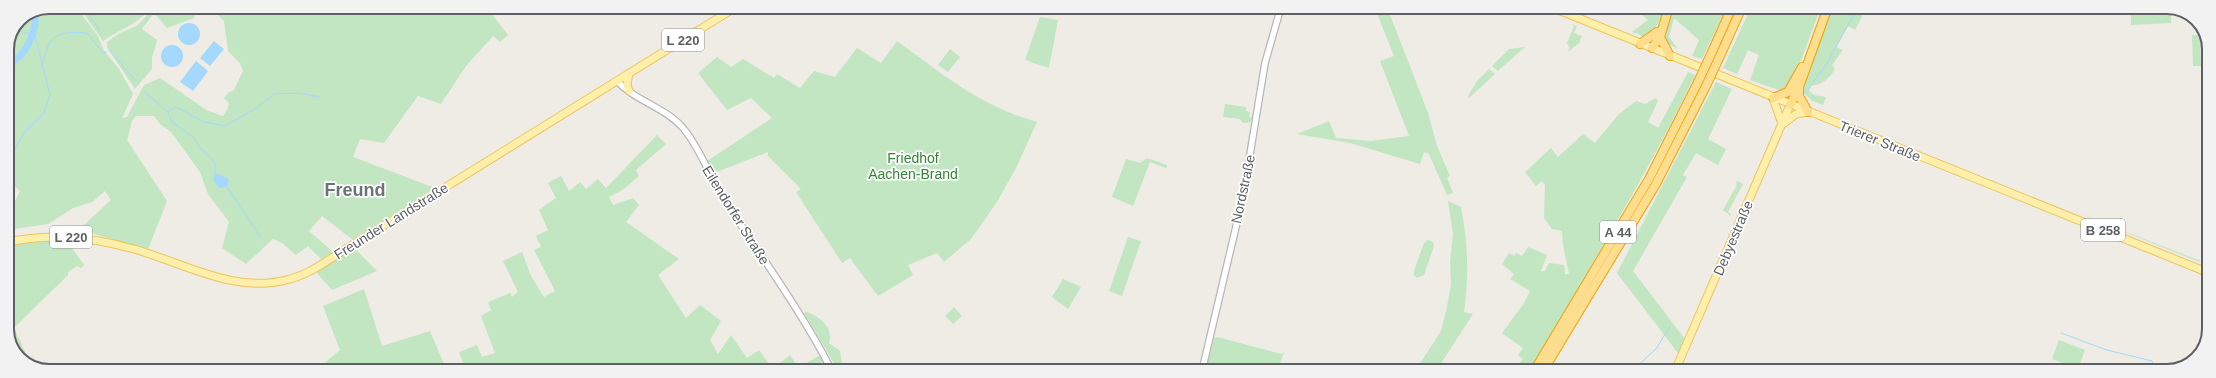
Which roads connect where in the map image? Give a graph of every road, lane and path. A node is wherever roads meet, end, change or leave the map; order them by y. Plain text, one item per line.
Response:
1 (725, 14) edge
2 (1278, 14) edge
3 (1568, 14) edge
4 (1667, 14) edge
5 (1728, 14) edge
6 (1739, 14) edge
7 (1744, 14) edge
8 (1822, 14) edge
9 (1825, 14) edge
10 (1658, 34) junction
11 (1726, 43) junction
12 (1640, 44) junction
13 (1652, 48) junction
14 (1670, 56) junction
15 (1802, 66) junction
16 (629, 74) junction
17 (616, 81) junction
18 (1799, 87) junction
19 (629, 91) junction
20 (1773, 98) junction
21 (1790, 105) junction
22 (1808, 112) junction
23 (1782, 124) junction
24 (14, 241) edge
25 (2202, 270) edge
26 (828, 364) edge
27 (1204, 364) edge
28 (1538, 364) edge
29 (1547, 364) edge
30 (1679, 364) edge

1 - 16 main road, Freunder Landstraße / L 220
2 - 27 street, Nordstraße
3 - 12 main road, Trierer Straße
4 - 10 highway
5 - 28 highway, A 44, bridge
6 - 11 highway, A 44
7 - 11 highway
8 - 15 highway
9 - 18 highway
10 - 12 highway
10 - 13 highway
10 - 14 highway
11 - 29 highway, A 44, bridge
12 - 13 main road, Trierer Straße
13 - 14 main road, Trierer Straße / B 258
14 - 20 main road, Trierer Straße / B 258
15 - 20 highway
15 - 21 highway
16 - 17 main road, Freunder Landstraße / L 220
16 - 19 main road
17 - 19 street, Eilendorfer Straße
17 - 24 main road, Freunder Landstraße / L 220
18 - 21 highway
18 - 22 highway
19 - 26 street, Eilendorfer Straße
20 - 21 main road, Trierer Straße / B 258
20 - 23 main road
21 - 22 main road, Trierer Straße / B 258
21 - 23 main road, Debyestraße
22 - 23 main road
22 - 25 main road, Trierer Straße / B 258
23 - 30 main road, Debyestraße

